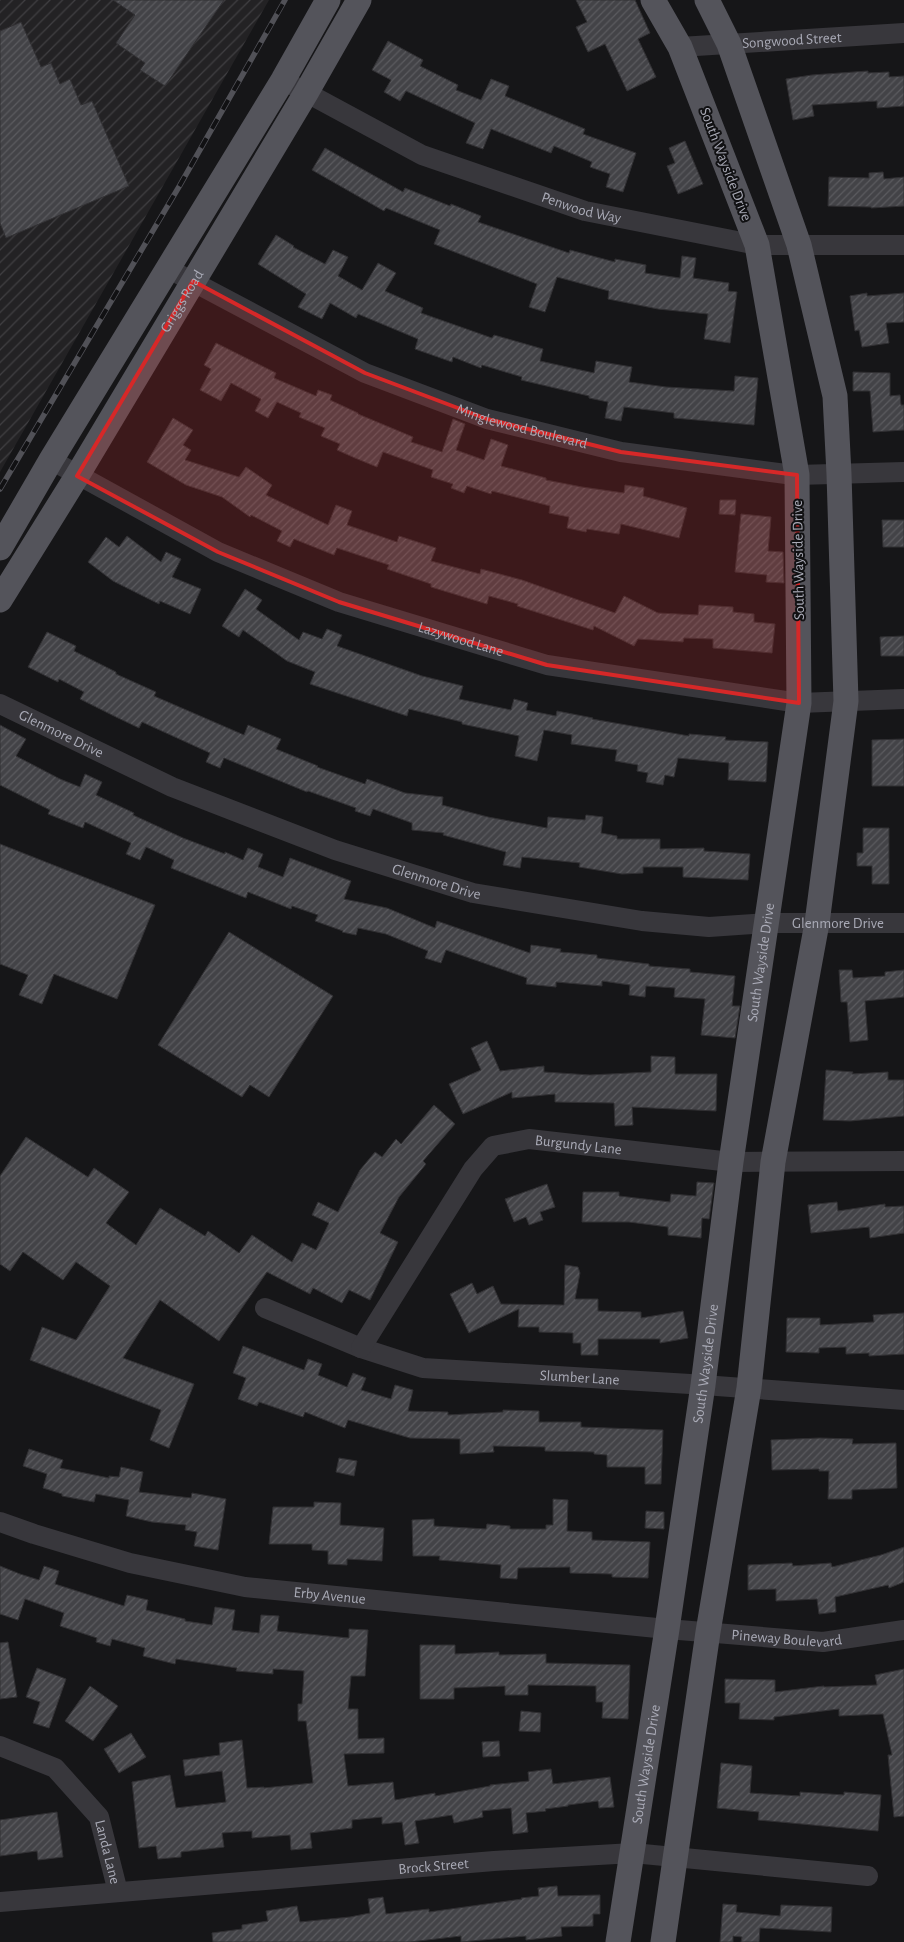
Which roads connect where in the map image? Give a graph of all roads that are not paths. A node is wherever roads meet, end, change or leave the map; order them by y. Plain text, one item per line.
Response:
1 (328, 0) edge
2 (359, 0) edge
3 (652, 0) edge
4 (707, 0) edge
5 (904, 33) edge
6 (729, 44) junction
7 (680, 47) junction
8 (283, 80) junction
9 (306, 93) junction
10 (757, 245) junction
11 (799, 245) junction
12 (904, 245) edge
13 (169, 269) junction
14 (193, 281) junction
15 (51, 460) junction
16 (904, 472) edge
17 (839, 474) junction
18 (77, 476) junction
19 (797, 476) junction
20 (0, 548) edge
21 (0, 600) edge
22 (904, 699) edge
23 (846, 701) junction
24 (0, 704) edge
25 (800, 704) junction
26 (768, 923) junction
27 (817, 923) junction
28 (904, 923) edge
29 (904, 1160) edge
30 (731, 1162) junction
31 (773, 1162) junction
32 (265, 1308) dead end
33 (361, 1348) junction
34 (703, 1385) junction
35 (749, 1388) junction
36 (904, 1400) edge
37 (0, 1522) edge
38 (667, 1629) junction
39 (904, 1630) edge
40 (708, 1632) junction
41 (0, 1746) edge
42 (633, 1853) junction
43 (674, 1857) junction
44 (868, 1876) dead end
45 (118, 1892) junction
46 (0, 1902) edge
47 (618, 1942) edge
48 (663, 1942) edge

1 - 8 main road, Griggs Road
2 - 9 main road, Griggs Road
3 - 7 main road, South Wayside Drive
4 - 6 main road
5 - 6 street, Songwood Street
6 - 7 street, Songwood Street
6 - 11 main road
7 - 10 main road, South Wayside Drive
8 - 9 street, Penwood Way
8 - 13 main road, Griggs Road
9 - 10 street, Penwood Way
9 - 14 main road, Griggs Road
10 - 11 street, Penwood Way
10 - 19 main road, South Wayside Drive
11 - 12 street, Penwood Way
11 - 17 main road
13 - 14 street, Minglewood Boulevard
13 - 15 main road, Griggs Road
14 - 18 main road, Griggs Road
14 - 19 street, Minglewood Boulevard
15 - 18 street, Lazywood Lane
15 - 20 main road, Griggs Road
16 - 17 street, Minglewood Boulevard
17 - 19 street, Minglewood Boulevard
17 - 23 main road
18 - 21 main road, Griggs Road
18 - 25 street, Lazywood Lane
19 - 25 main road, South Wayside Drive
22 - 23 street, Lazywood Lane
23 - 25 street, Lazywood Lane
23 - 27 main road
24 - 26 street, Glenmore Drive
25 - 26 main road, South Wayside Drive
26 - 27 street, Glenmore Drive
26 - 30 main road, South Wayside Drive
27 - 28 street, Glenmore Drive
27 - 31 main road
29 - 31 street, Burgundy Lane
30 - 31 street, Burgundy Lane
30 - 33 street, Burgundy Lane
30 - 34 main road, South Wayside Drive
31 - 35 main road
32 - 33 street, Slumber Lane
33 - 34 street, Slumber Lane
34 - 35 street, Slumber Lane
34 - 38 main road, South Wayside Drive
35 - 36 street, Slumber Lane
35 - 40 main road
37 - 38 street, Erby Avenue
38 - 40 street, Pineway Boulevard
38 - 42 main road, South Wayside Drive
39 - 40 street, Pineway Boulevard
40 - 43 main road
41 - 45 street, Landa Lane
42 - 43 street, Brock Street
42 - 45 street, Brock Street
42 - 47 main road, South Wayside Drive
43 - 44 street, Brock Street
43 - 48 main road
45 - 46 street, Brock Street

